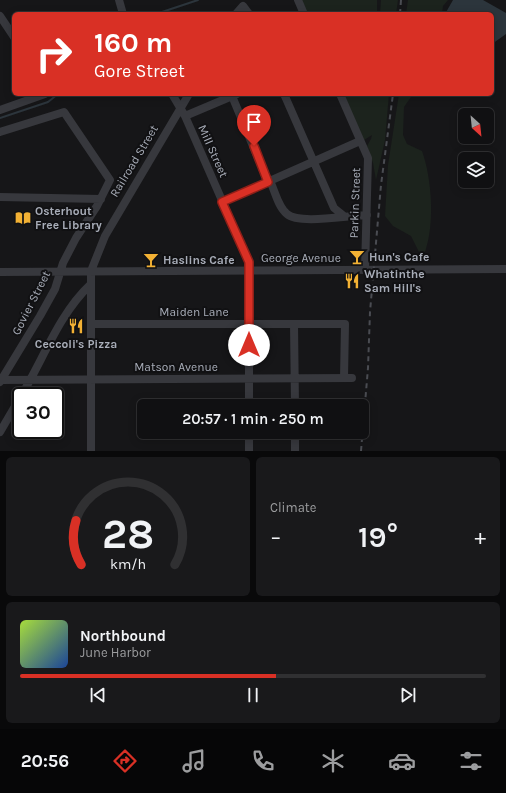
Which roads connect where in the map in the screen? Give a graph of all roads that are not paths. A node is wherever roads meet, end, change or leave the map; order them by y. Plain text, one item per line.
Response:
1 (119, 0) edge
2 (298, 0) edge
3 (122, 12) edge
4 (238, 12) edge
5 (248, 12) edge
6 (303, 12) edge
7 (0, 16) edge
8 (12, 34) edge
9 (38, 96) edge
10 (173, 96) edge
11 (188, 96) edge
12 (233, 96) edge
13 (235, 96) edge
14 (285, 96) edge
15 (341, 96) edge
16 (180, 107) junction
17 (0, 110) edge
18 (185, 116) junction
19 (0, 132) edge
20 (360, 141) junction
21 (314, 162) junction
22 (269, 181) junction
23 (0, 198) edge
24 (101, 198) junction
25 (222, 202) junction
26 (367, 215) junction
27 (344, 216) junction
28 (506, 269) edge
29 (365, 270) junction
30 (61, 271) junction
31 (249, 271) junction
32 (0, 272) edge
33 (91, 272) junction
34 (90, 285) junction
35 (91, 324) junction
36 (249, 324) junction
37 (294, 324) junction
38 (249, 378) junction
39 (295, 378) junction
40 (348, 378) joint
41 (31, 379) junction
42 (91, 379) junction
43 (0, 381) edge
44 (26, 387) edge
45 (249, 399) edge
46 (295, 399) edge
47 (12, 411) edge
48 (0, 432) edge
49 (249, 439) edge
50 (295, 439) edge
51 (91, 451) edge
52 (249, 451) edge
53 (295, 451) edge

1 - 3 street
2 - 6 street
4 - 5 street
7 - 8 street
9 - 17 street
10 - 16 street, Mill Street
11 - 16 street, Railroad Street
12 - 18 street
13 - 22 street
14 - 21 street
15 - 20 street, Parkin Street
16 - 18 street, Mill Street
16 - 33 street, Railroad Street
18 - 25 street, Mill Street
19 - 24 street, Govier Street
20 - 21 street
20 - 26 street, Parkin Street
21 - 22 street
21 - 27 street
22 - 25 street
22 - 27 street
23 - 24 street
24 - 30 street, Govier Street
25 - 31 street, Mill Street
26 - 27 street
26 - 29 street, Parkin Street
28 - 29 street, George Avenue
29 - 31 street, George Avenue
30 - 32 street, George Avenue
30 - 33 street, George Avenue
30 - 43 street, Govier Street
31 - 33 street, George Avenue
31 - 36 street, Mill Street
33 - 34 street, Railroad Street
34 - 35 street, Railroad Street
34 - 41 street
35 - 36 street, Maiden Lane
35 - 42 street, Railroad Street
36 - 37 street, Maiden Lane
36 - 38 street, Mill Street
37 - 39 street
37 - 40 street, Maiden Lane
38 - 39 street, Matson Avenue
38 - 42 street, Matson Avenue
38 - 45 street, Mill Street
39 - 40 street, Matson Avenue
39 - 46 street
41 - 42 street, Matson Avenue
41 - 43 street, Matson Avenue
41 - 44 street
42 - 51 street, Railroad Street
47 - 48 street
49 - 52 street
50 - 53 street

